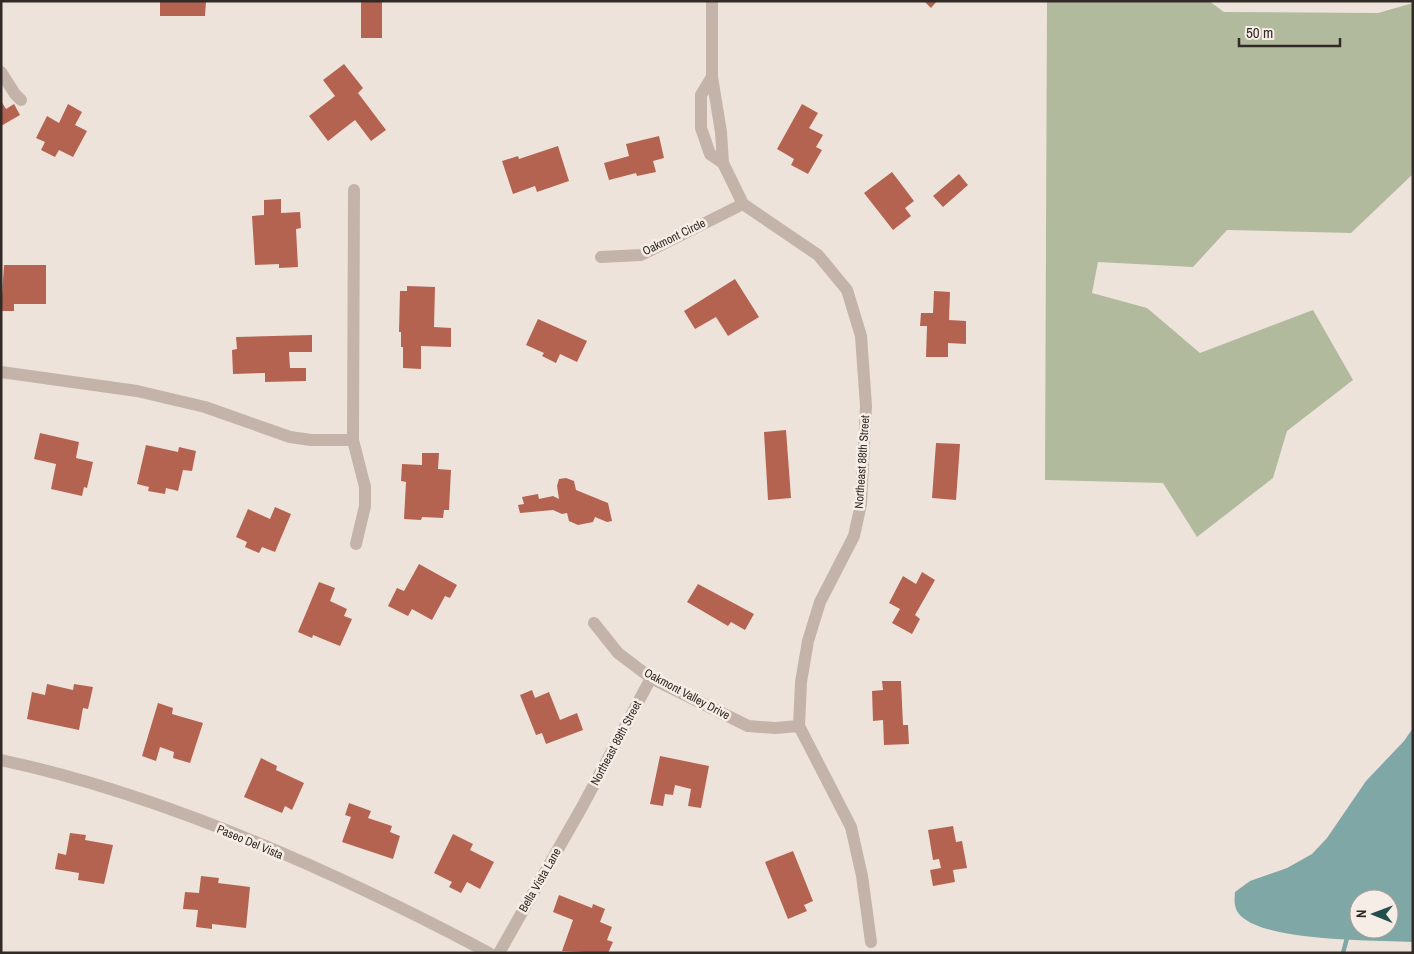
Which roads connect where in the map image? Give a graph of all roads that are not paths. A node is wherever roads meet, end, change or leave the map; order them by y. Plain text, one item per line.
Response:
1 (712, 1) edge
2 (1, 72) edge
3 (712, 77) junction
4 (20, 100) dead end
5 (723, 163) junction
6 (354, 190) dead end
7 (743, 204) junction
8 (601, 257) dead end
9 (1, 372) edge
10 (353, 440) junction
11 (356, 544) dead end
12 (594, 623) dead end
13 (651, 678) junction
14 (799, 726) junction
15 (1, 760) edge
16 (582, 807) joint
17 (871, 942) dead end
18 (488, 953) edge
19 (499, 953) edge

1 - 3 street, Northeast 88th Street
2 - 4 street
3 - 5 street, Northeast 88th Street
3 - 5 street, Northeast 88th Street
5 - 7 street, Northeast 88th Street
6 - 10 street
7 - 8 street, Oakmont Circle
7 - 14 street, Northeast 88th Street
9 - 10 street
10 - 11 street
12 - 13 street, Oakmont Valley Drive
13 - 14 street, Oakmont Valley Drive
13 - 16 street, Northeast 89th Street
14 - 17 street
15 - 18 street, Paseo Del Vista
16 - 19 street, Bella Vista Lane

